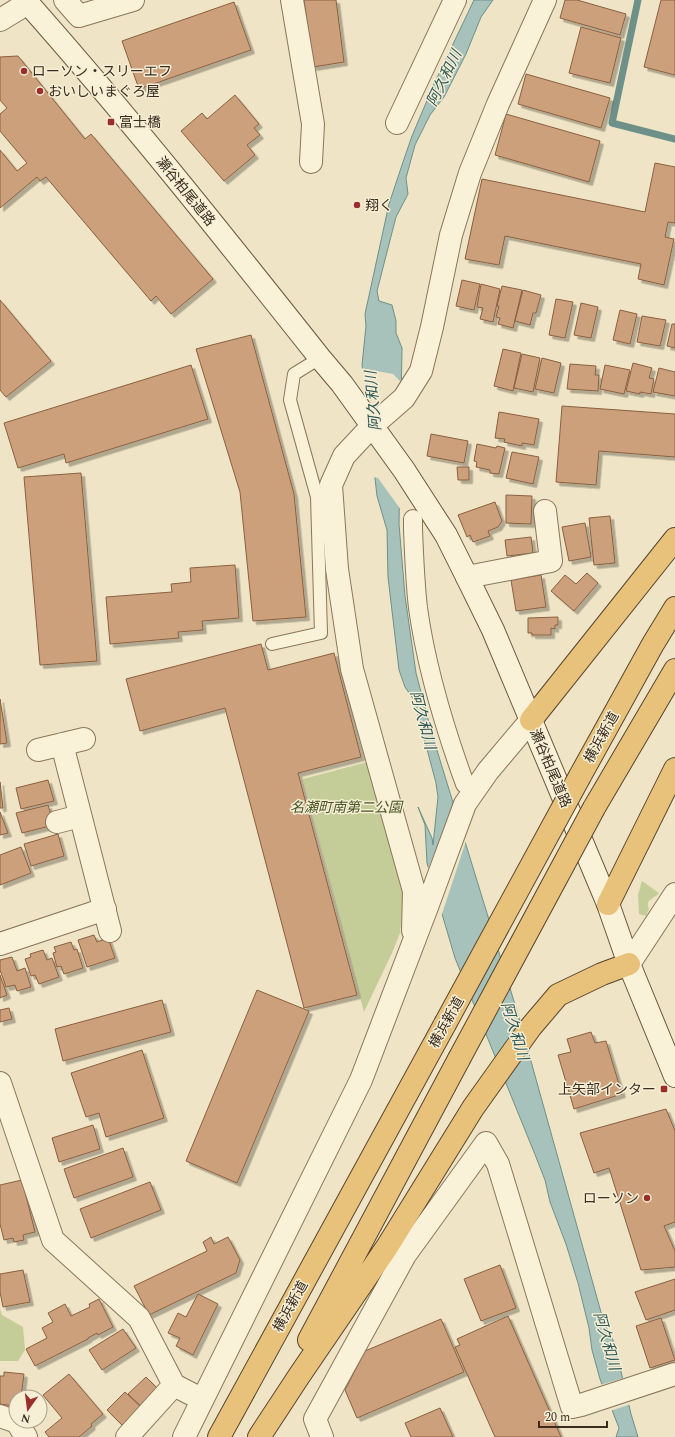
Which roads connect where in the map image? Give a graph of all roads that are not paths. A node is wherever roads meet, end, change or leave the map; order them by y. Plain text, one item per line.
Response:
1 (65, 0) edge
2 (133, 0) edge
3 (292, 0) edge
4 (455, 0) edge
5 (545, 0) edge
6 (27, 2) edge
7 (0, 20) edge
8 (397, 123) dead end
9 (311, 162) dead end
10 (320, 358) junction
11 (372, 426) junction
12 (545, 511) dead end
13 (413, 518) dead end
14 (675, 538) edge
15 (467, 577) junction
16 (675, 608) edge
17 (272, 644) dead end
18 (675, 670) edge
19 (531, 720) junction
20 (84, 739) dead end
21 (62, 744) junction
22 (38, 750) dead end
23 (675, 769) edge
24 (465, 794) junction
25 (80, 816) junction
26 (57, 822) dead end
27 (675, 894) edge
28 (608, 904) junction
29 (105, 909) junction
30 (110, 930) dead end
31 (1, 941) edge
32 (412, 944) junction
33 (629, 964) junction
34 (675, 1076) edge
35 (0, 1083) edge
36 (675, 1374) edge
37 (174, 1385) junction
38 (201, 1399) junction
39 (0, 1416) edge
40 (26, 1437) edge
41 (127, 1437) edge
42 (184, 1437) edge
43 (219, 1437) edge
44 (258, 1437) edge
45 (322, 1437) edge

1 - 2 street
3 - 9 street
4 - 8 street
5 - 11 street
6 - 7 street
6 - 10 street, 瀬谷柏尾道路
10 - 11 street, 瀬谷柏尾道路
10 - 17 lane
11 - 15 street, 瀬谷柏尾道路
11 - 32 street
12 - 15 street
13 - 24 street
14 - 19 highway
15 - 19 street, 瀬谷柏尾道路
16 - 43 highway, 横浜新道, bridge
18 - 44 highway, 横浜新道, bridge
19 - 24 street
19 - 28 street, 瀬谷柏尾道路
20 - 21 street
21 - 22 street
21 - 25 street
23 - 28 highway
24 - 32 street
25 - 26 street
25 - 29 street
27 - 33 street
28 - 33 street, 瀬谷柏尾道路
29 - 30 street
29 - 31 street
32 - 38 street
33 - 34 street, 瀬谷柏尾道路
33 - 44 highway
35 - 37 street
36 - 45 street
37 - 38 street
37 - 41 street
38 - 42 street
39 - 40 street

